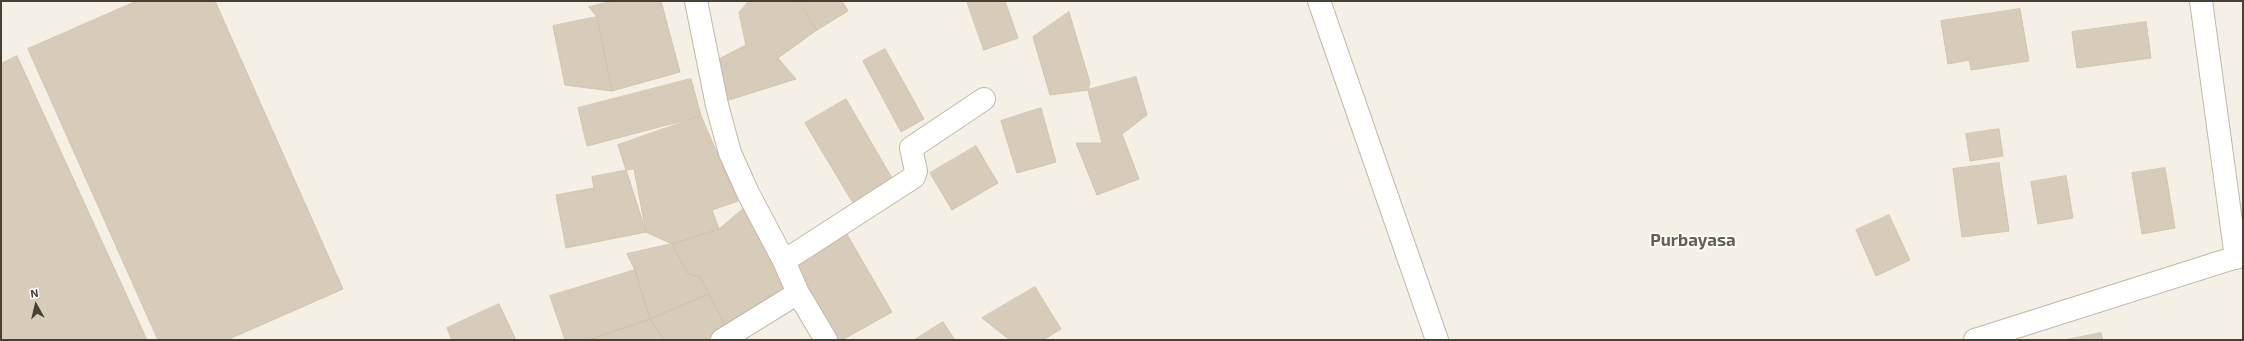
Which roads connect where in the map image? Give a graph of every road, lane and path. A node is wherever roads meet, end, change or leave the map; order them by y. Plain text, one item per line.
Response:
1 (696, 1) edge
2 (1320, 1) edge
3 (2201, 1) edge
4 (984, 99) dead end
5 (2240, 256) edge
6 (784, 261) junction
7 (798, 293) junction
8 (2031, 331) edge
9 (722, 340) edge
10 (826, 340) edge
11 (1437, 340) edge
12 (1975, 340) edge

1 - 6 street
2 - 11 street
3 - 5 street
4 - 6 street
5 - 8 street
6 - 7 street
7 - 9 street
7 - 10 street
8 - 12 street

